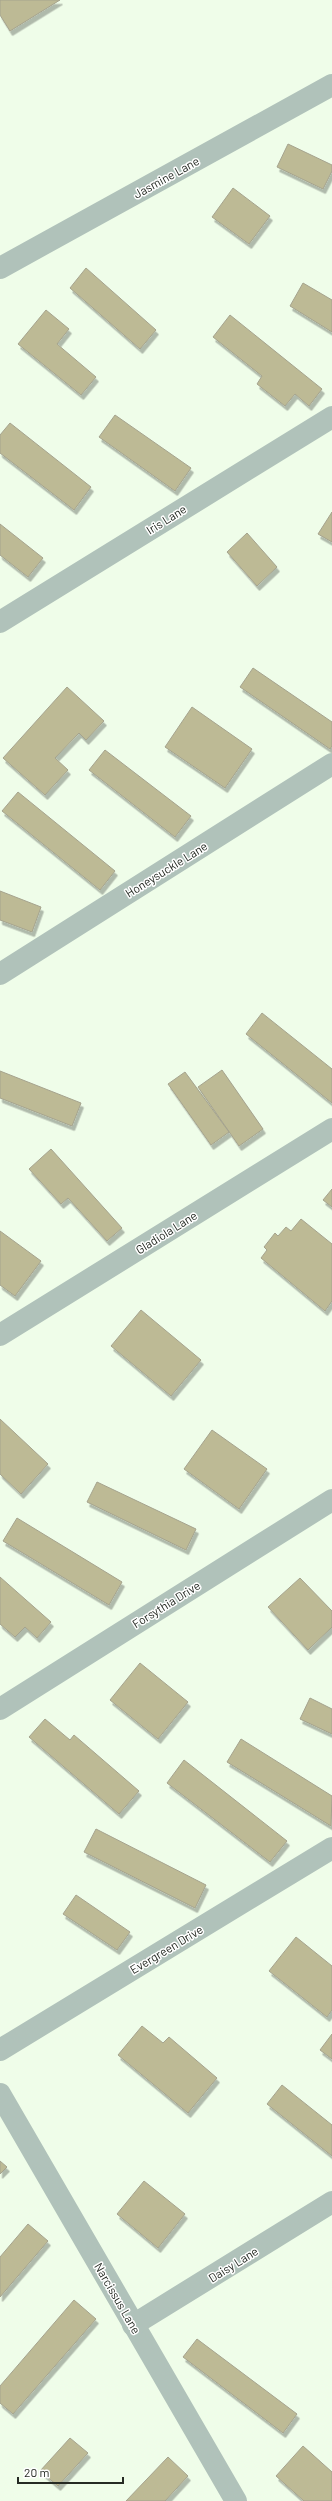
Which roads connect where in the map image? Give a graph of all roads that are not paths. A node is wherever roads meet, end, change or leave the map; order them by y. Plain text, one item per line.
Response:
1 (332, 85) edge
2 (0, 268) edge
3 (332, 417) edge
4 (0, 622) edge
5 (332, 764) edge
6 (0, 974) edge
7 (332, 1129) edge
8 (0, 1335) edge
9 (332, 1500) edge
10 (0, 1709) edge
11 (332, 1848) edge
12 (0, 2050) edge
13 (0, 2094) edge
14 (332, 2202) edge
15 (133, 2325) junction
16 (236, 2501) edge

1 - 2 street, Jasmine Lane
3 - 4 street, Iris Lane
5 - 6 street, Honeysuckle Lane
7 - 8 street, Gladiola Lane
9 - 10 street, Forsythia Drive
11 - 12 street, Evergreen Drive
13 - 15 street, Narcissus Lane
14 - 15 street, Daisy Lane
15 - 16 street, Narcissus Lane

